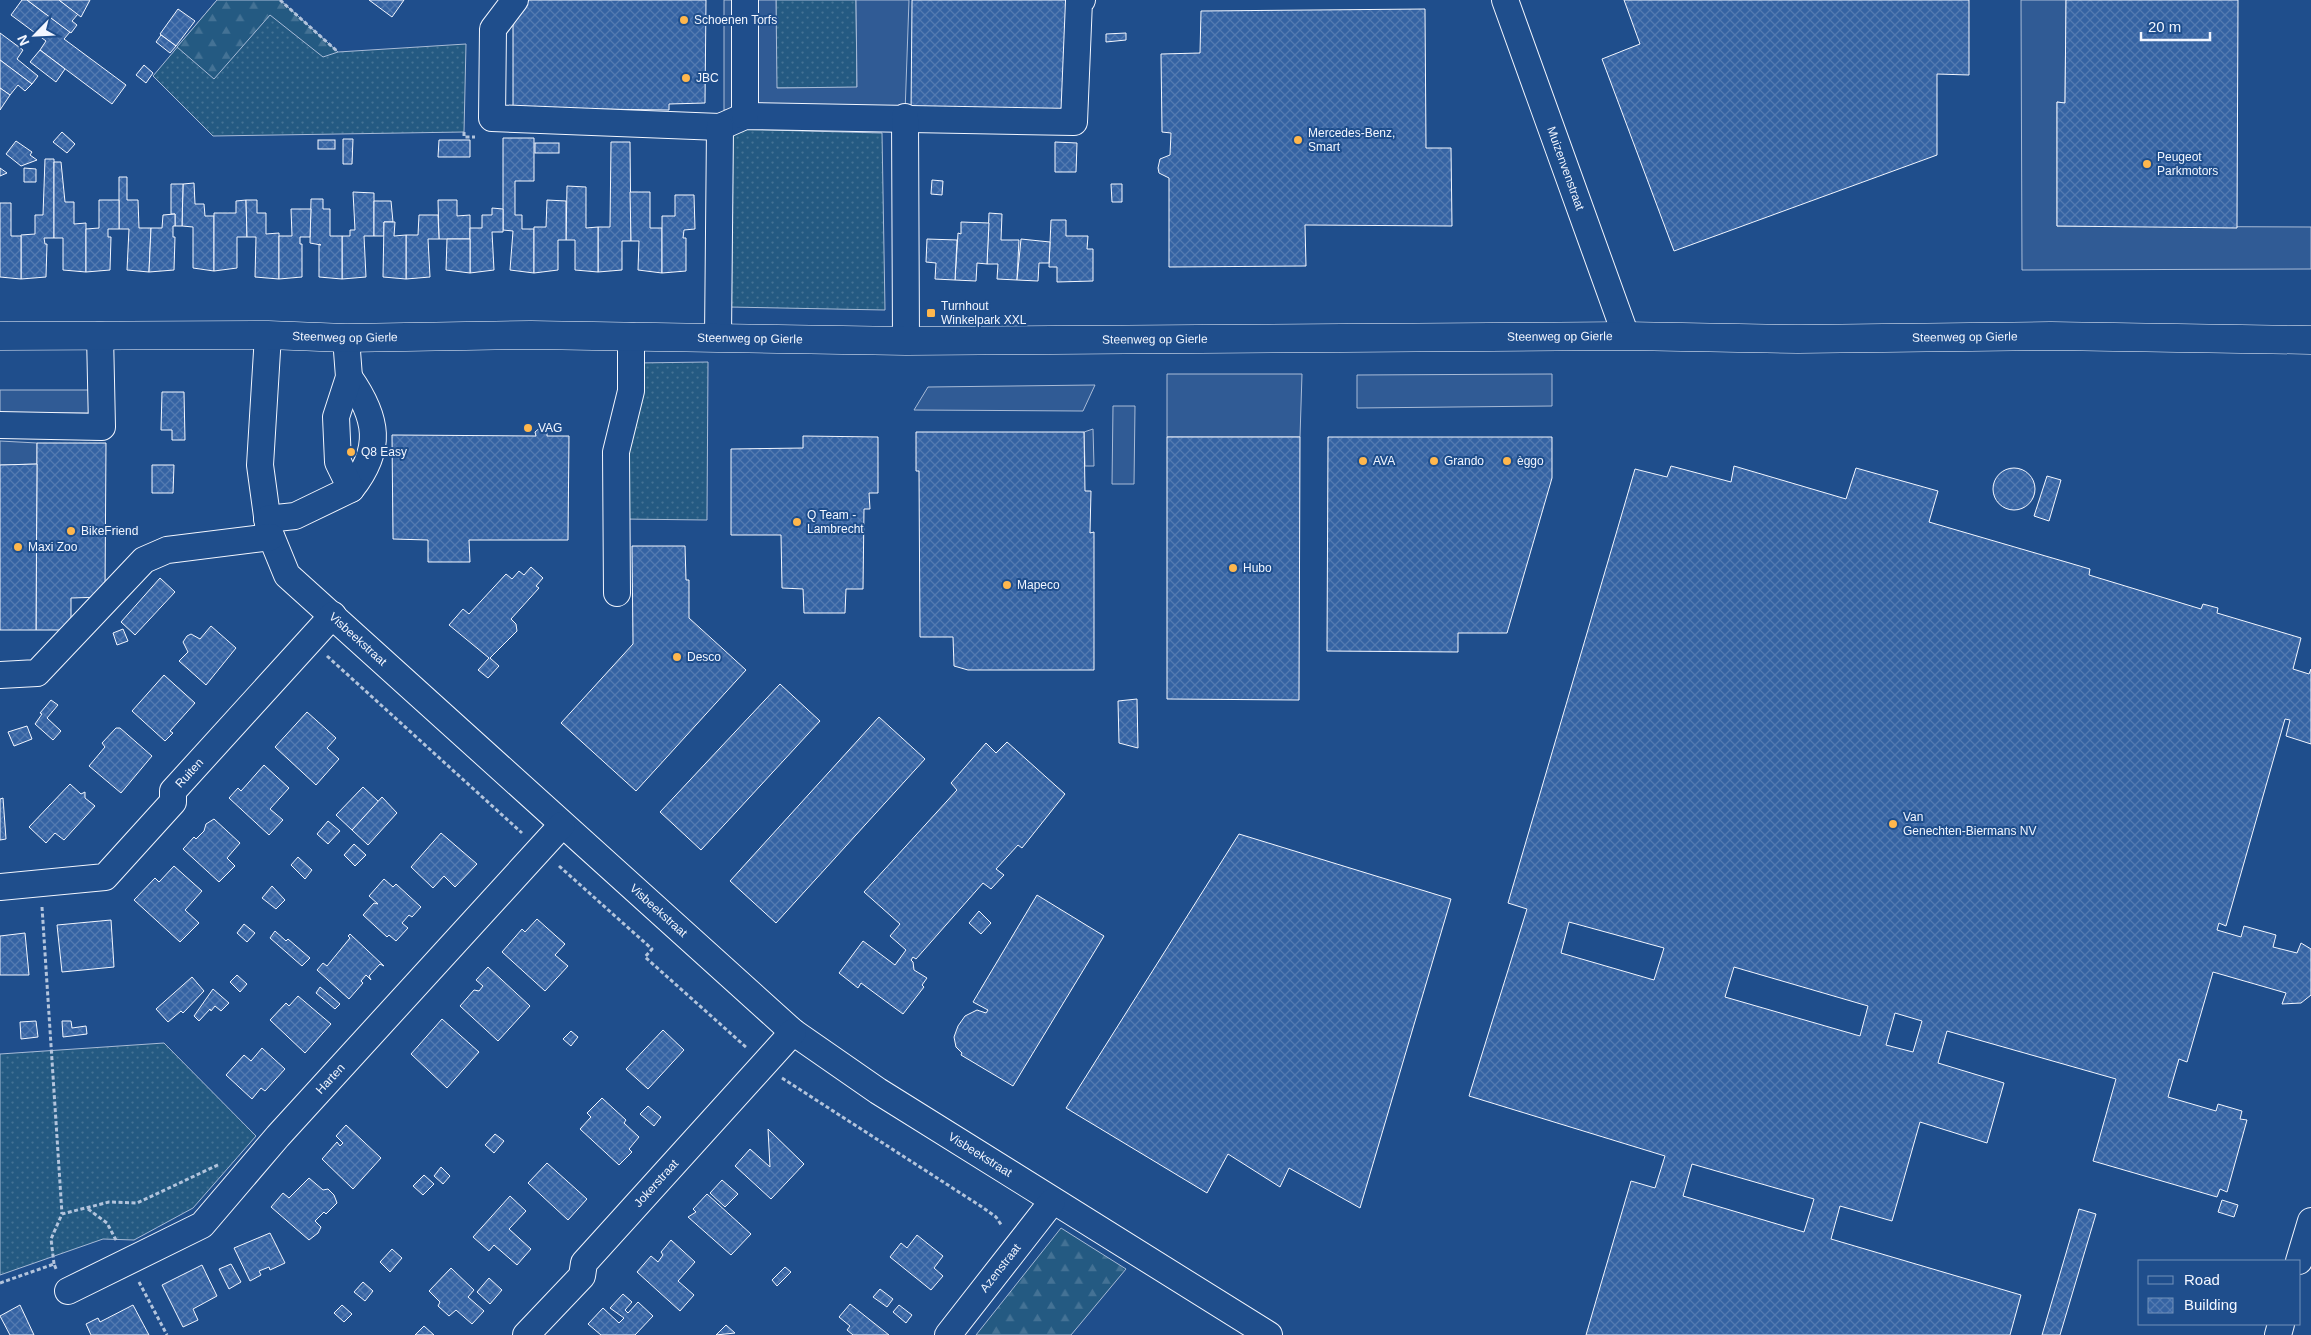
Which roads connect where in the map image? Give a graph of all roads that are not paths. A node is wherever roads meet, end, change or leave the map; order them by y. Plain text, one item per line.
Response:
1 (515, 0) edge
2 (745, 0) edge
3 (1080, 0) edge
4 (1505, 0) edge
5 (745, 116) junction
6 (905, 117) junction
7 (720, 127) junction
8 (100, 335) junction
9 (268, 335) junction
10 (0, 336) edge
11 (631, 336) junction
12 (1626, 336) junction
13 (718, 337) junction
14 (346, 338) junction
15 (2311, 340) edge
16 (906, 341) junction
17 (349, 377) junction
18 (0, 425) edge
19 (351, 489) junction
20 (270, 528) junction
21 (617, 593) dead end
22 (333, 615) junction
23 (0, 675) edge
24 (562, 825) junction
25 (0, 887) edge
26 (793, 1032) junction
27 (1052, 1202) junction
28 (2311, 1222) edge
29 (2299, 1260) edge
30 (68, 1291) road end
31 (526, 1335) edge
32 (948, 1335) edge
33 (1269, 1335) edge

1 - 7 street
2 - 5 street
3 - 6 street
4 - 12 street, Muizenvenstraat
5 - 6 street
5 - 7 street
6 - 16 street
7 - 13 street
8 - 9 main road, Steenweg op Gierle
8 - 10 main road, Steenweg op Gierle
8 - 18 street
9 - 14 main road, Steenweg op Gierle
9 - 20 street, Visbeekstraat
11 - 13 main road, Steenweg op Gierle
11 - 14 main road, Steenweg op Gierle
11 - 21 street
12 - 15 main road, Steenweg op Gierle
12 - 16 main road, Steenweg op Gierle
13 - 16 main road, Steenweg op Gierle
14 - 17 street
17 - 19 street
17 - 19 street
19 - 20 street
20 - 22 street, Visbeekstraat
20 - 23 street
22 - 24 street, Visbeekstraat
22 - 25 street, Ruiten
24 - 26 street, Visbeekstraat
24 - 30 street, Harten
26 - 27 street, Visbeekstraat
26 - 31 street, Jokerstraat
27 - 32 street, Azenstraat
27 - 33 street, Visbeekstraat
28 - 29 street

